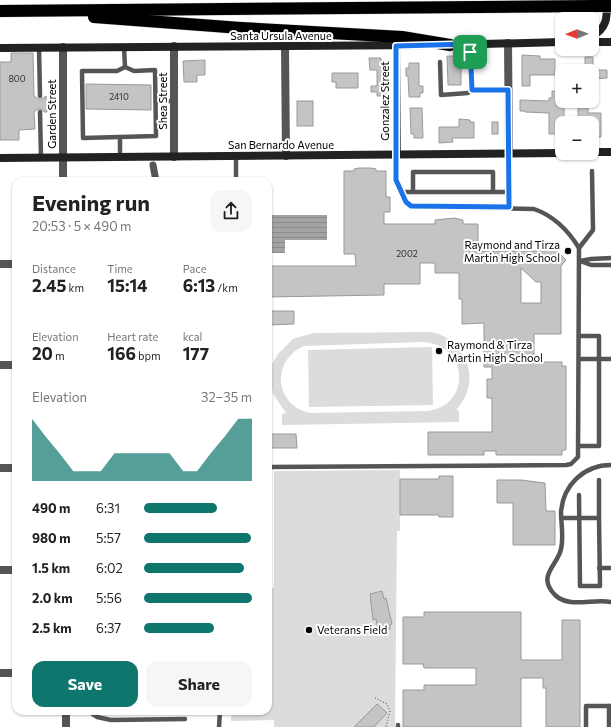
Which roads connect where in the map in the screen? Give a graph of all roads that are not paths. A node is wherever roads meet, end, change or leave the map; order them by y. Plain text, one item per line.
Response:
1 (607, 0) edge
2 (611, 6) edge
3 (0, 11) edge
4 (16, 11) junction
5 (599, 32) edge
6 (555, 42) edge
7 (599, 42) edge
8 (611, 42) edge
9 (508, 43) junction
10 (470, 44) junction
11 (450, 45) junction
12 (174, 46) junction
13 (396, 46) junction
14 (39, 47) junction
15 (63, 47) junction
16 (124, 47) junction
17 (0, 48) edge
18 (285, 48) junction
19 (440, 62) dead end
20 (125, 67) junction
21 (472, 90) junction
22 (508, 90) junction
23 (40, 96) dead end
24 (156, 101) junction
25 (174, 101) junction
26 (40, 112) dead end
27 (120, 137) junction
28 (599, 152) edge
29 (611, 152) edge
30 (555, 153) edge
31 (509, 154) junction
32 (397, 155) junction
33 (236, 156) junction
34 (286, 156) junction
35 (120, 157) junction
36 (174, 157) junction
37 (0, 158) edge
38 (41, 158) junction
39 (63, 158) junction
40 (153, 165) dead end
41 (592, 171) dead end
42 (63, 177) edge
43 (155, 177) edge
44 (236, 177) edge
45 (401, 192) junction
46 (413, 192) junction
47 (493, 192) junction
48 (509, 192) junction
49 (509, 207) junction
50 (579, 248) junction
51 (611, 258) edge
52 (580, 261) junction
53 (0, 264) edge
54 (12, 264) edge
55 (611, 265) edge
56 (579, 336) junction
57 (579, 359) junction
58 (599, 359) junction
59 (611, 359) edge
60 (0, 365) edge
61 (12, 365) edge
62 (579, 446) junction
63 (611, 465) edge
64 (272, 466) edge
65 (0, 468) edge
66 (12, 468) edge
67 (599, 480) dead end
68 (579, 495) dead end
69 (562, 518) junction
70 (579, 518) junction
71 (599, 518) junction
72 (600, 568) junction
73 (611, 568) edge
74 (0, 570) edge
75 (12, 570) edge
76 (611, 602) edge
77 (0, 673) edge
78 (12, 673) edge
79 (610, 706) edge
80 (66, 715) edge
81 (94, 715) edge
82 (220, 715) edge
83 (185, 719) dead end
84 (66, 727) edge
85 (220, 727) edge
86 (586, 727) edge
87 (609, 727) edge

1 - 5 main road
2 - 4 highway, bridge
3 - 4 highway
4 - 11 highway
6 - 9 main road, Santa Ursula Avenue
7 - 8 main road
9 - 10 main road, Santa Ursula Avenue
9 - 22 street
10 - 11 main road, Santa Ursula Avenue
10 - 21 lane
11 - 13 main road, Santa Ursula Avenue
12 - 16 main road, Santa Ursula Avenue
12 - 18 main road, Santa Ursula Avenue
12 - 25 street, Shea Street
13 - 18 main road, Santa Ursula Avenue
13 - 32 street, Gonzalez Street
14 - 15 main road, Santa Ursula Avenue
14 - 17 main road, Santa Ursula Avenue
14 - 23 lane
15 - 16 main road, Santa Ursula Avenue
15 - 39 street, Garden Street
16 - 20 lane
18 - 34 street
19 - 21 lane
20 - 24 lane
20 - 27 lane
21 - 22 lane
22 - 31 street
24 - 25 lane
24 - 27 lane
25 - 36 street, Shea Street
26 - 38 lane
27 - 35 lane
28 - 29 main road
30 - 31 main road, San Bernardo Avenue
31 - 32 main road, San Bernardo Avenue
31 - 48 lane
32 - 34 main road, San Bernardo Avenue
32 - 45 lane
33 - 34 main road, San Bernardo Avenue
33 - 36 main road, San Bernardo Avenue
33 - 44 lane
35 - 36 main road, San Bernardo Avenue
35 - 39 main road, San Bernardo Avenue
37 - 38 main road, San Bernardo Avenue
38 - 39 main road, San Bernardo Avenue
39 - 42 street, Garden Street
40 - 43 street
41 - 50 lane
45 - 46 lane
45 - 49 lane
46 - 47 lane
46 - 47 lane
47 - 48 lane
48 - 49 lane
49 - 50 lane
50 - 52 lane
51 - 52 lane
52 - 55 lane
52 - 56 lane
53 - 54 street
56 - 57 lane
56 - 58 lane
57 - 58 lane
57 - 62 lane
58 - 59 lane
58 - 62 lane
60 - 61 street
62 - 64 lane
63 - 69 lane
65 - 66 street
67 - 71 lane
68 - 70 lane
69 - 70 lane
69 - 76 lane
70 - 71 lane
70 - 72 lane
71 - 72 lane
72 - 73 lane
74 - 75 street
77 - 78 street
79 - 86 lane
79 - 87 lane
80 - 84 street
81 - 83 lane
82 - 85 lane

